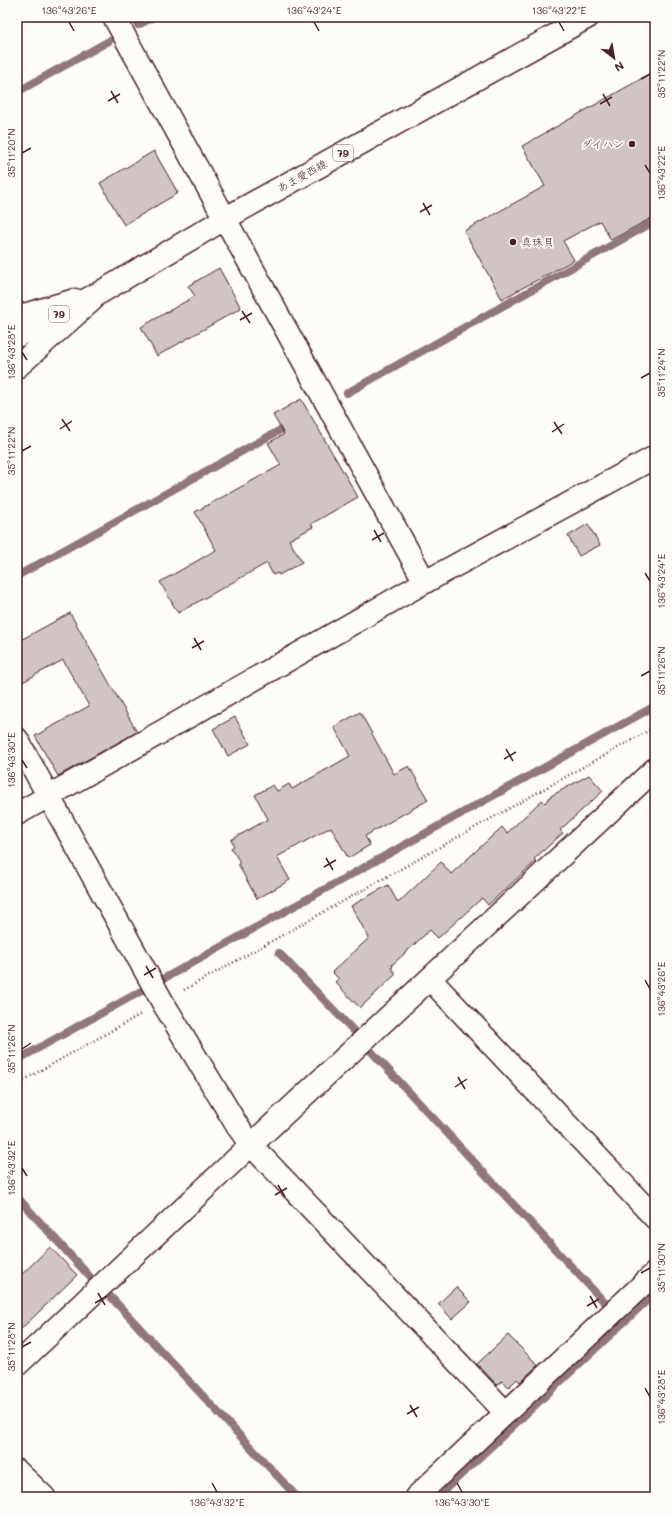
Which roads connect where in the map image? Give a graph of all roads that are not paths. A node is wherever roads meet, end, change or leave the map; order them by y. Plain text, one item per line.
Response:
1 (114, 17) edge
2 (588, 17) edge
3 (226, 218) junction
4 (101, 292) junction
5 (17, 317) edge
6 (17, 336) edge
7 (17, 367) edge
8 (655, 457) edge
9 (425, 582) junction
10 (17, 739) edge
11 (655, 769) edge
12 (49, 797) junction
13 (17, 814) edge
14 (430, 979) junction
15 (251, 1145) junction
16 (655, 1218) edge
17 (655, 1273) edge
18 (17, 1365) edge
19 (506, 1413) junction
20 (17, 1471) edge
21 (44, 1497) edge
22 (416, 1497) edge

1 - 3 street
2 - 3 street, あま愛西線 / 79
3 - 4 street, あま愛西線 / 79
3 - 9 street
4 - 5 street
4 - 6 street, あま愛西線 / 79
4 - 7 street
8 - 9 street
9 - 12 street
10 - 12 street
11 - 14 street
12 - 13 street
12 - 15 street
14 - 15 street
14 - 16 street
15 - 18 street
15 - 19 street
17 - 19 street
19 - 22 street
20 - 21 street

